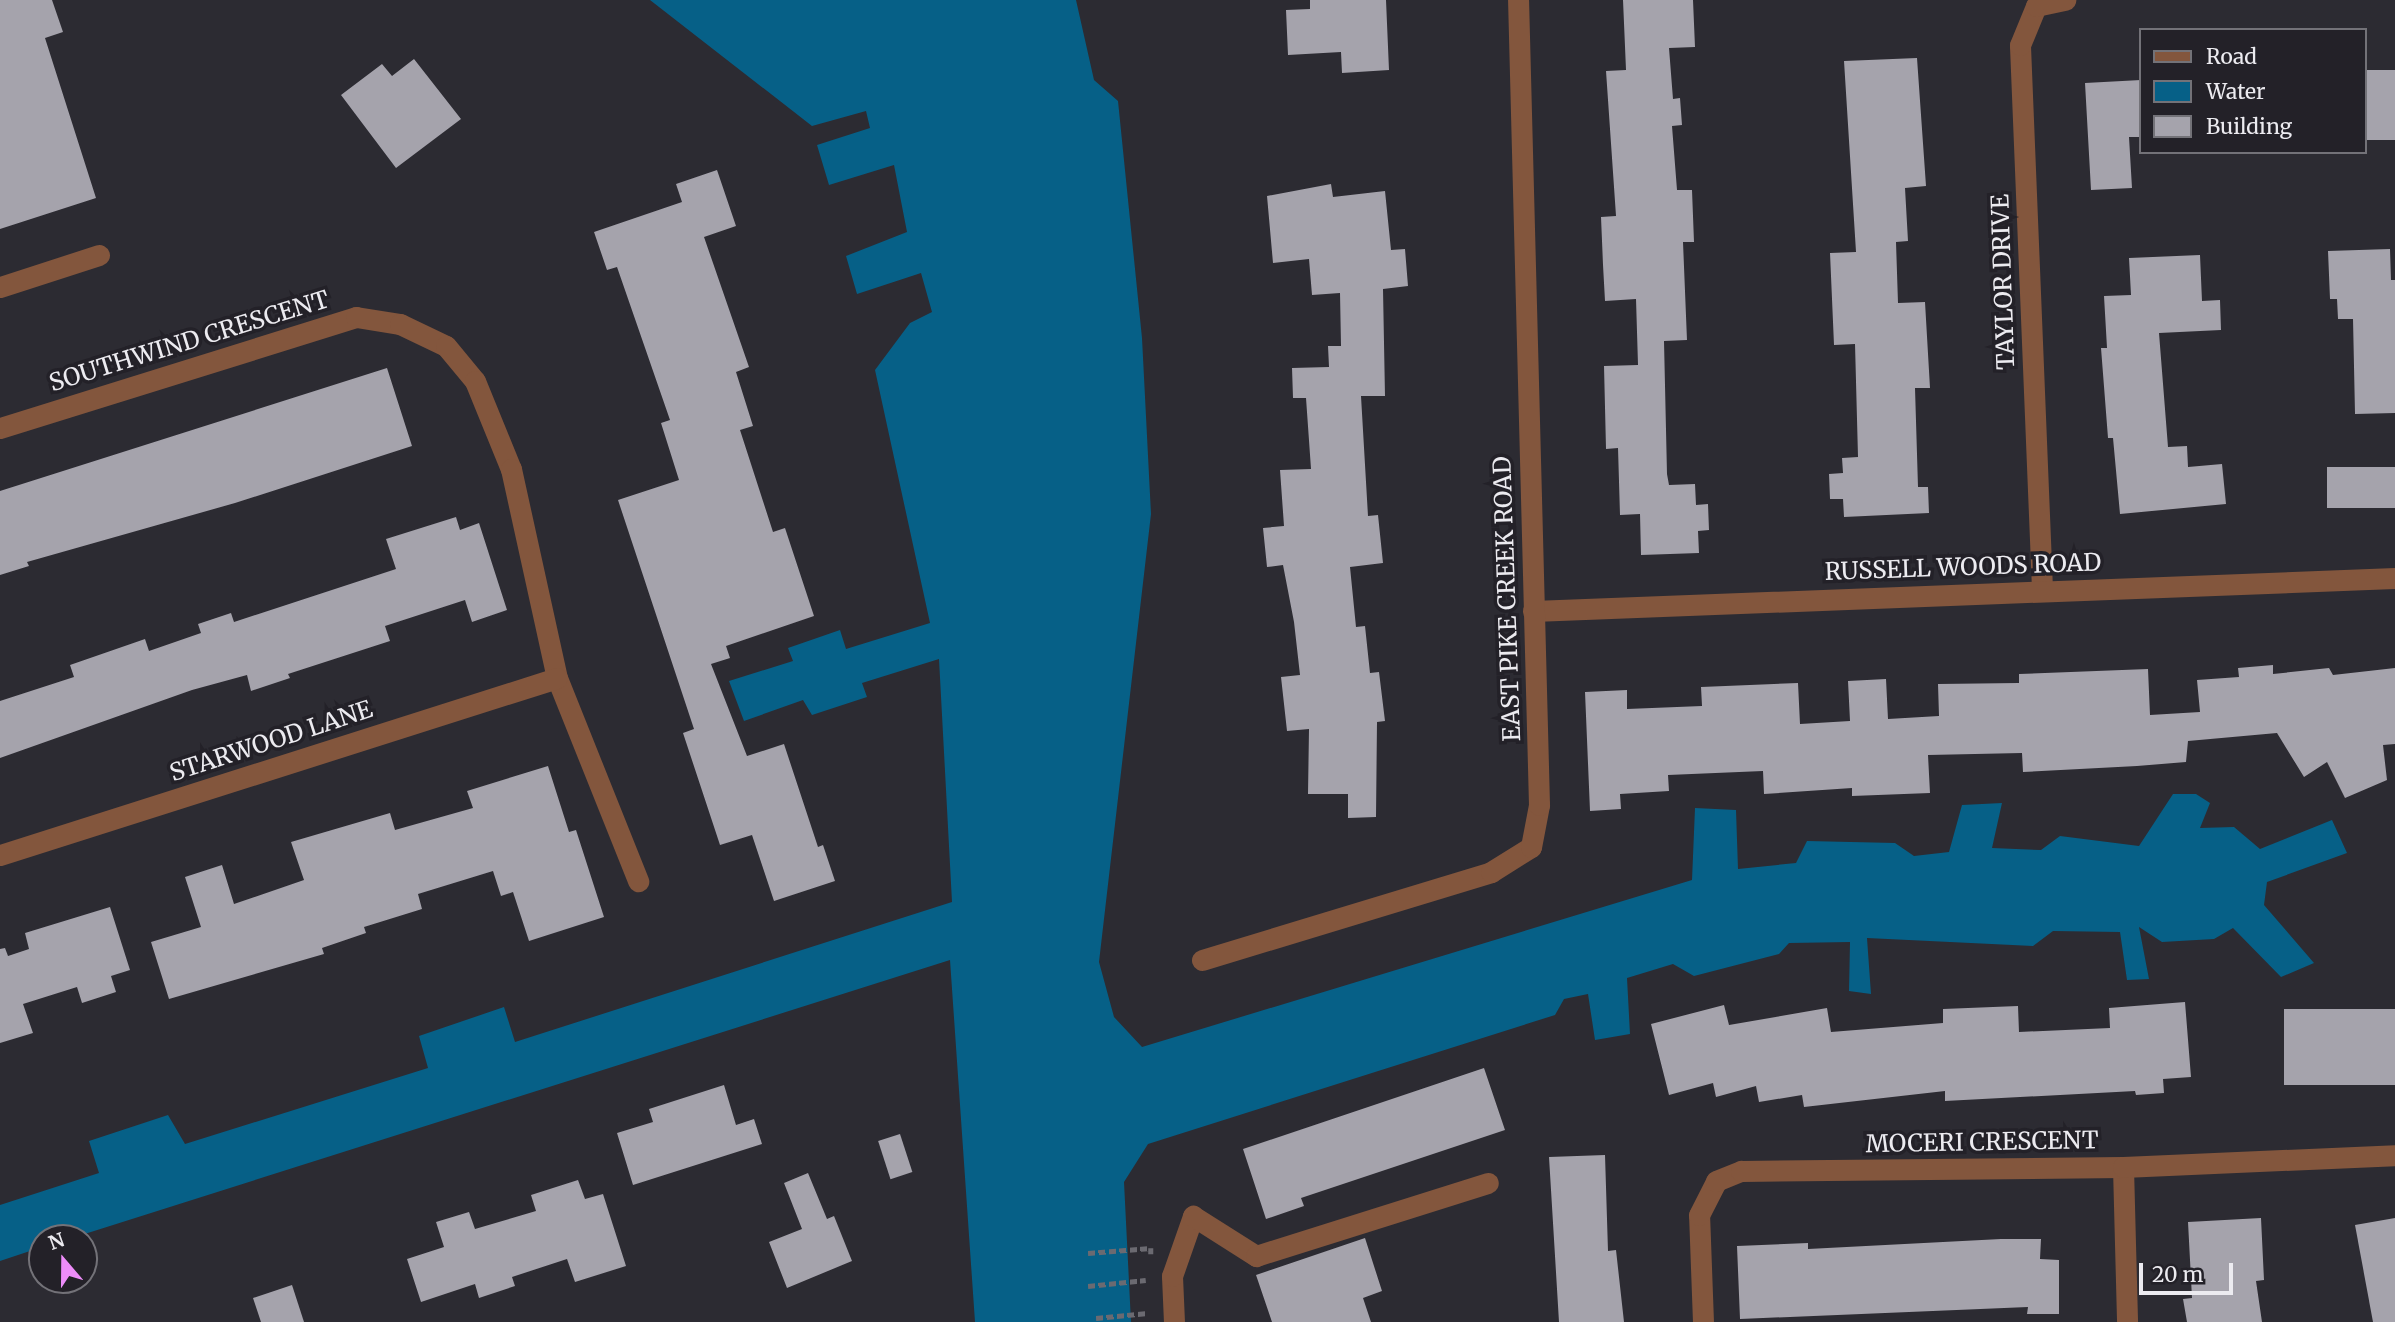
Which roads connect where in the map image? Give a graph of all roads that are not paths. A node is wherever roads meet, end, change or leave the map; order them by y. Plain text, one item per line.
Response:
1 (1518, 0) edge
2 (2066, 0) edge
3 (99, 255) dead end
4 (0, 287) edge
5 (0, 428) edge
6 (2395, 578) edge
7 (2042, 589) junction
8 (1533, 611) junction
9 (557, 678) junction
10 (0, 855) edge
11 (638, 881) dead end
12 (1202, 960) dead end
13 (2395, 1155) edge
14 (2123, 1167) junction
15 (1488, 1183) dead end
16 (1174, 1322) edge
17 (1703, 1322) edge
18 (2127, 1322) edge

1 - 8 street, EAST PIKE CREEK ROAD
2 - 7 street, TAYLOR DRIVE
3 - 4 street
5 - 9 street, SOUTHWIND CRESCENT
6 - 7 street, RUSSELL WOODS ROAD
7 - 8 street, RUSSELL WOODS ROAD
8 - 12 street, EAST PIKE CREEK ROAD
9 - 10 street, STARWOOD LANE
9 - 11 street, SOUTHWIND CRESCENT
13 - 14 street, MOCERI CRESCENT
14 - 17 street, MOCERI CRESCENT
14 - 18 street
15 - 16 street

